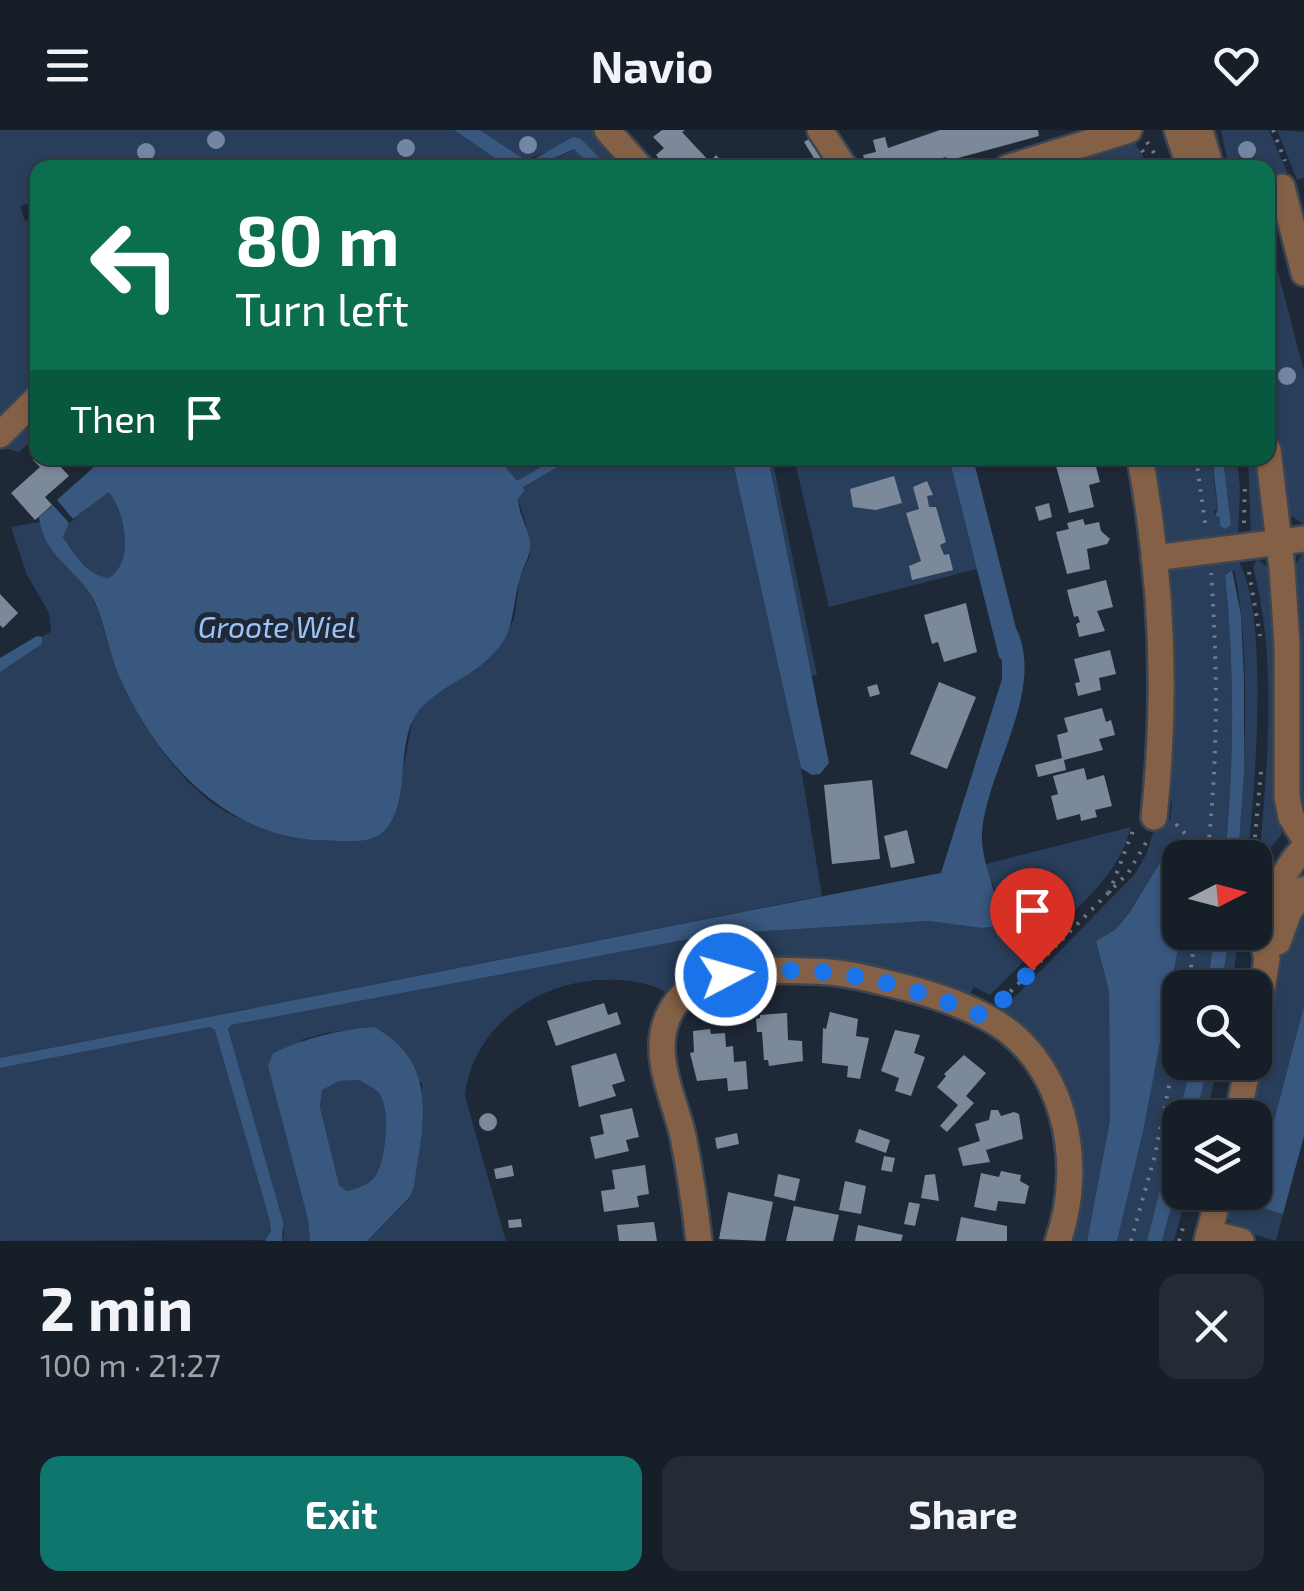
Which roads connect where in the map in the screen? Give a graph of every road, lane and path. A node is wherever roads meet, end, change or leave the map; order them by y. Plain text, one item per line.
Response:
1 (607, 130) edge
2 (820, 130) edge
3 (1129, 130) edge
4 (1178, 130) edge
5 (1200, 130) edge
6 (1272, 130) edge
7 (1049, 151) edge
8 (1155, 154) dead end
9 (634, 160) edge
10 (840, 160) edge
11 (1159, 160) edge
12 (1187, 160) edge
13 (1209, 160) edge
14 (1284, 177) joint
15 (1304, 273) edge
16 (30, 405) edge
17 (0, 435) edge
18 (1141, 465) edge
19 (1197, 465) edge
20 (1272, 465) edge
21 (1245, 480) dead end
22 (1291, 541) edge
23 (1246, 548) junction
24 (1210, 552) junction
25 (1154, 558) junction
26 (1260, 643) dead end
27 (1262, 754) dead end
28 (1148, 815) junction
29 (1304, 838) edge
30 (1183, 840) edge
31 (1208, 840) edge
32 (1257, 840) edge
33 (1304, 848) edge
34 (1304, 889) edge
35 (1109, 893) junction
36 (1268, 959) junction
37 (1266, 970) edge
38 (986, 1017) junction
39 (1170, 1080) edge
40 (1188, 1210) edge
41 (1215, 1210) edge
42 (1208, 1237) edge
43 (699, 1241) edge
44 (1058, 1241) edge
45 (1131, 1241) edge
46 (1179, 1241) edge
47 (1241, 1241) edge

1 - 9 street
2 - 10 street
3 - 7 street
4 - 12 street
5 - 13 street
6 - 14 path
8 - 11 path
14 - 15 street
16 - 17 street
18 - 25 street
19 - 24 path
20 - 22 street
21 - 23 path
22 - 23 street
22 - 29 street
23 - 24 street
23 - 26 path
24 - 25 street
24 - 31 path
25 - 28 street
27 - 32 path
28 - 30 path
28 - 35 path
28 - 35 path
33 - 36 street
34 - 36 street
35 - 38 path
36 - 37 street
38 - 43 street
38 - 44 street
39 - 45 path
40 - 46 path
41 - 42 street
42 - 47 street

